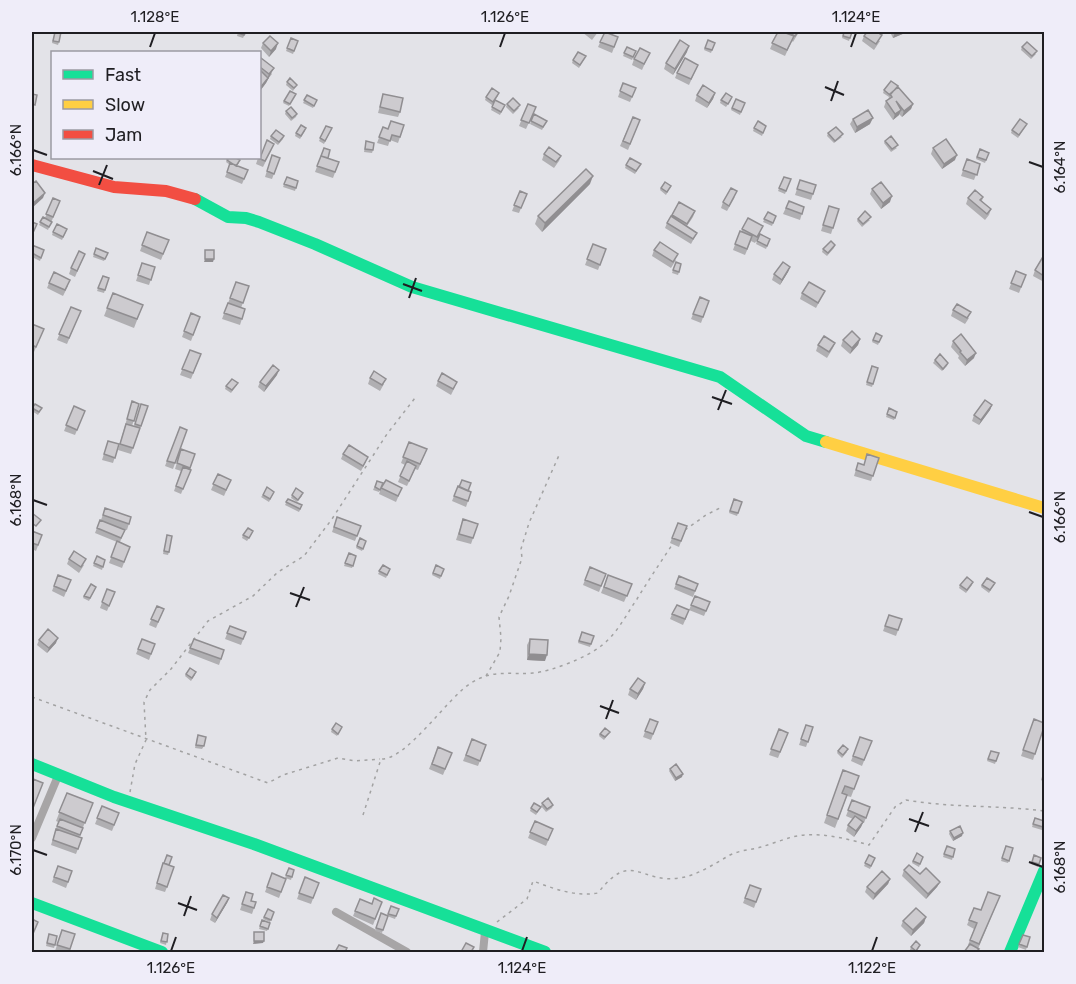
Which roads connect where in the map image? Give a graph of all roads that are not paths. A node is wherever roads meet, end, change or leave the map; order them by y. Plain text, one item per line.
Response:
1 (32, 165) edge
2 (1044, 508) edge
3 (32, 764) edge
4 (58, 776) junction
5 (32, 838) edge
6 (1044, 871) edge
7 (32, 903) edge
8 (336, 912) dead end
9 (485, 932) junction
10 (162, 952) edge
11 (407, 952) edge
12 (483, 952) edge
13 (545, 952) edge
14 (1010, 952) edge

1 - 2 street
3 - 4 street
4 - 5 street
4 - 9 street
6 - 14 street
7 - 10 street
8 - 11 street
9 - 12 street
9 - 13 street

